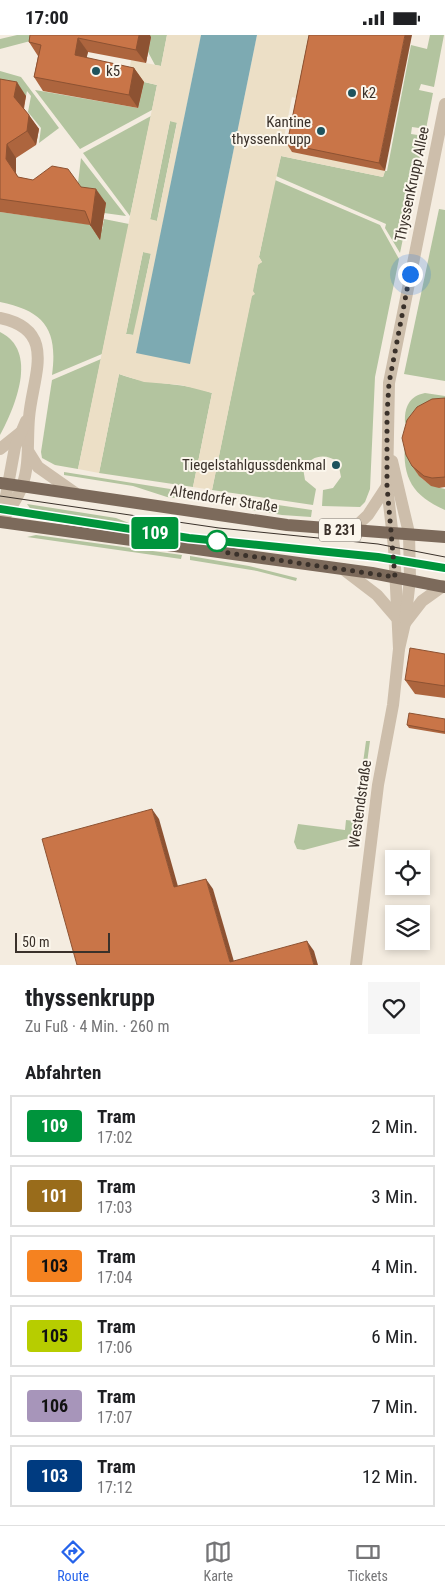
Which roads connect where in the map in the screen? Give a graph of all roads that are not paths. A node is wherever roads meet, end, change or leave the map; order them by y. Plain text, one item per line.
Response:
1 (445, 104) edge
2 (0, 318) edge
3 (29, 417) junction
4 (20, 433) junction
5 (0, 449) edge
6 (388, 449) junction
7 (28, 451) junction
8 (4, 483) edge
9 (22, 486) junction
10 (387, 486) junction
11 (75, 493) junction
12 (405, 511) joint
13 (0, 522) edge
14 (351, 531) junction
15 (392, 532) junction
16 (409, 533) junction
17 (445, 537) edge
18 (342, 569) junction
19 (395, 577) junction
20 (410, 579) junction
21 (444, 587) edge
22 (401, 620) junction
23 (356, 965) edge

1 - 6 street, ThyssenKrupp Allee
2 - 3 street
3 - 4 street
3 - 7 street
4 - 5 street
4 - 8 street
6 - 10 street, ThyssenKrupp Allee
6 - 12 street, ThyssenKrupp Allee
7 - 9 street
7 - 11 street
8 - 9 main road, Altendorfer Straße / B 231
8 - 13 street
9 - 11 main road, Altendorfer Straße / B 231
9 - 13 street
10 - 14 street
10 - 15 street, ThyssenKrupp Allee
11 - 14 main road, Altendorfer Straße / B 231
12 - 16 street, Westendstraße
13 - 18 main road
14 - 15 main road, Altendorfer Straße / B 231
15 - 16 main road, Altendorfer Straße / B 231
15 - 19 street, Westendstraße
16 - 17 main road, Altendorfer Straße / B 231
16 - 20 street, Westendstraße
18 - 19 main road
18 - 22 street
19 - 20 main road
19 - 22 street, Westendstraße
20 - 21 main road
20 - 22 street, Westendstraße
21 - 22 street, Westendstraße
22 - 23 street, Westendstraße

